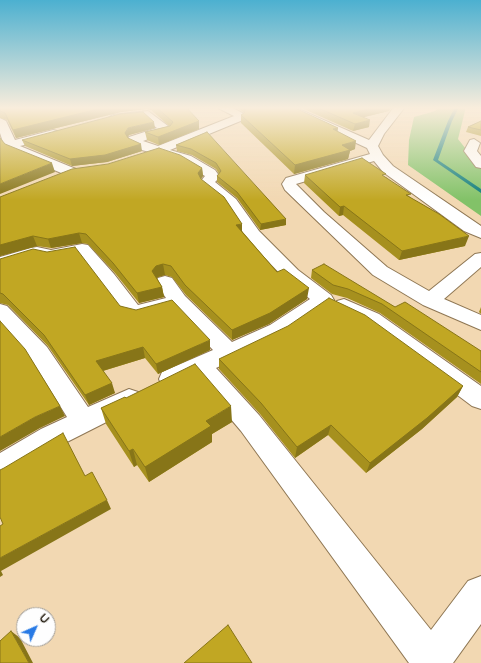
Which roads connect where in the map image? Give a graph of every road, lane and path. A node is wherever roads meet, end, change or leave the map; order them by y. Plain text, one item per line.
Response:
1 (7, 138) edge
2 (38, 138) edge
3 (136, 138) edge
4 (191, 138) edge
5 (347, 138) edge
6 (378, 138) edge
7 (474, 143) dead end
8 (10, 145) junction
9 (160, 151) junction
10 (374, 151) junction
11 (139, 158) edge
12 (481, 164) edge
13 (85, 170) edge
14 (71, 172) junction
15 (52, 179) edge
16 (481, 233) edge
17 (481, 258) edge
18 (0, 263) edge
19 (165, 282) dead end
20 (324, 300) junction
21 (430, 300) junction
22 (178, 301) junction
23 (0, 311) edge
24 (481, 323) edge
25 (228, 352) junction
26 (200, 366) junction
27 (481, 399) edge
28 (83, 422) junction
29 (0, 468) edge
30 (481, 594) edge
31 (430, 662) edge

1 - 8 street
2 - 8 street
3 - 9 street
4 - 9 street
5 - 10 street
6 - 10 street
7 - 12 street
8 - 14 street
9 - 11 street
9 - 20 street
10 - 16 street
10 - 21 street
13 - 14 street
14 - 15 street
17 - 21 street
18 - 22 street
19 - 22 street
20 - 25 street
20 - 27 street
21 - 24 street
22 - 25 street
23 - 28 street
25 - 26 street
26 - 28 street
26 - 31 street
28 - 29 street
30 - 31 street

